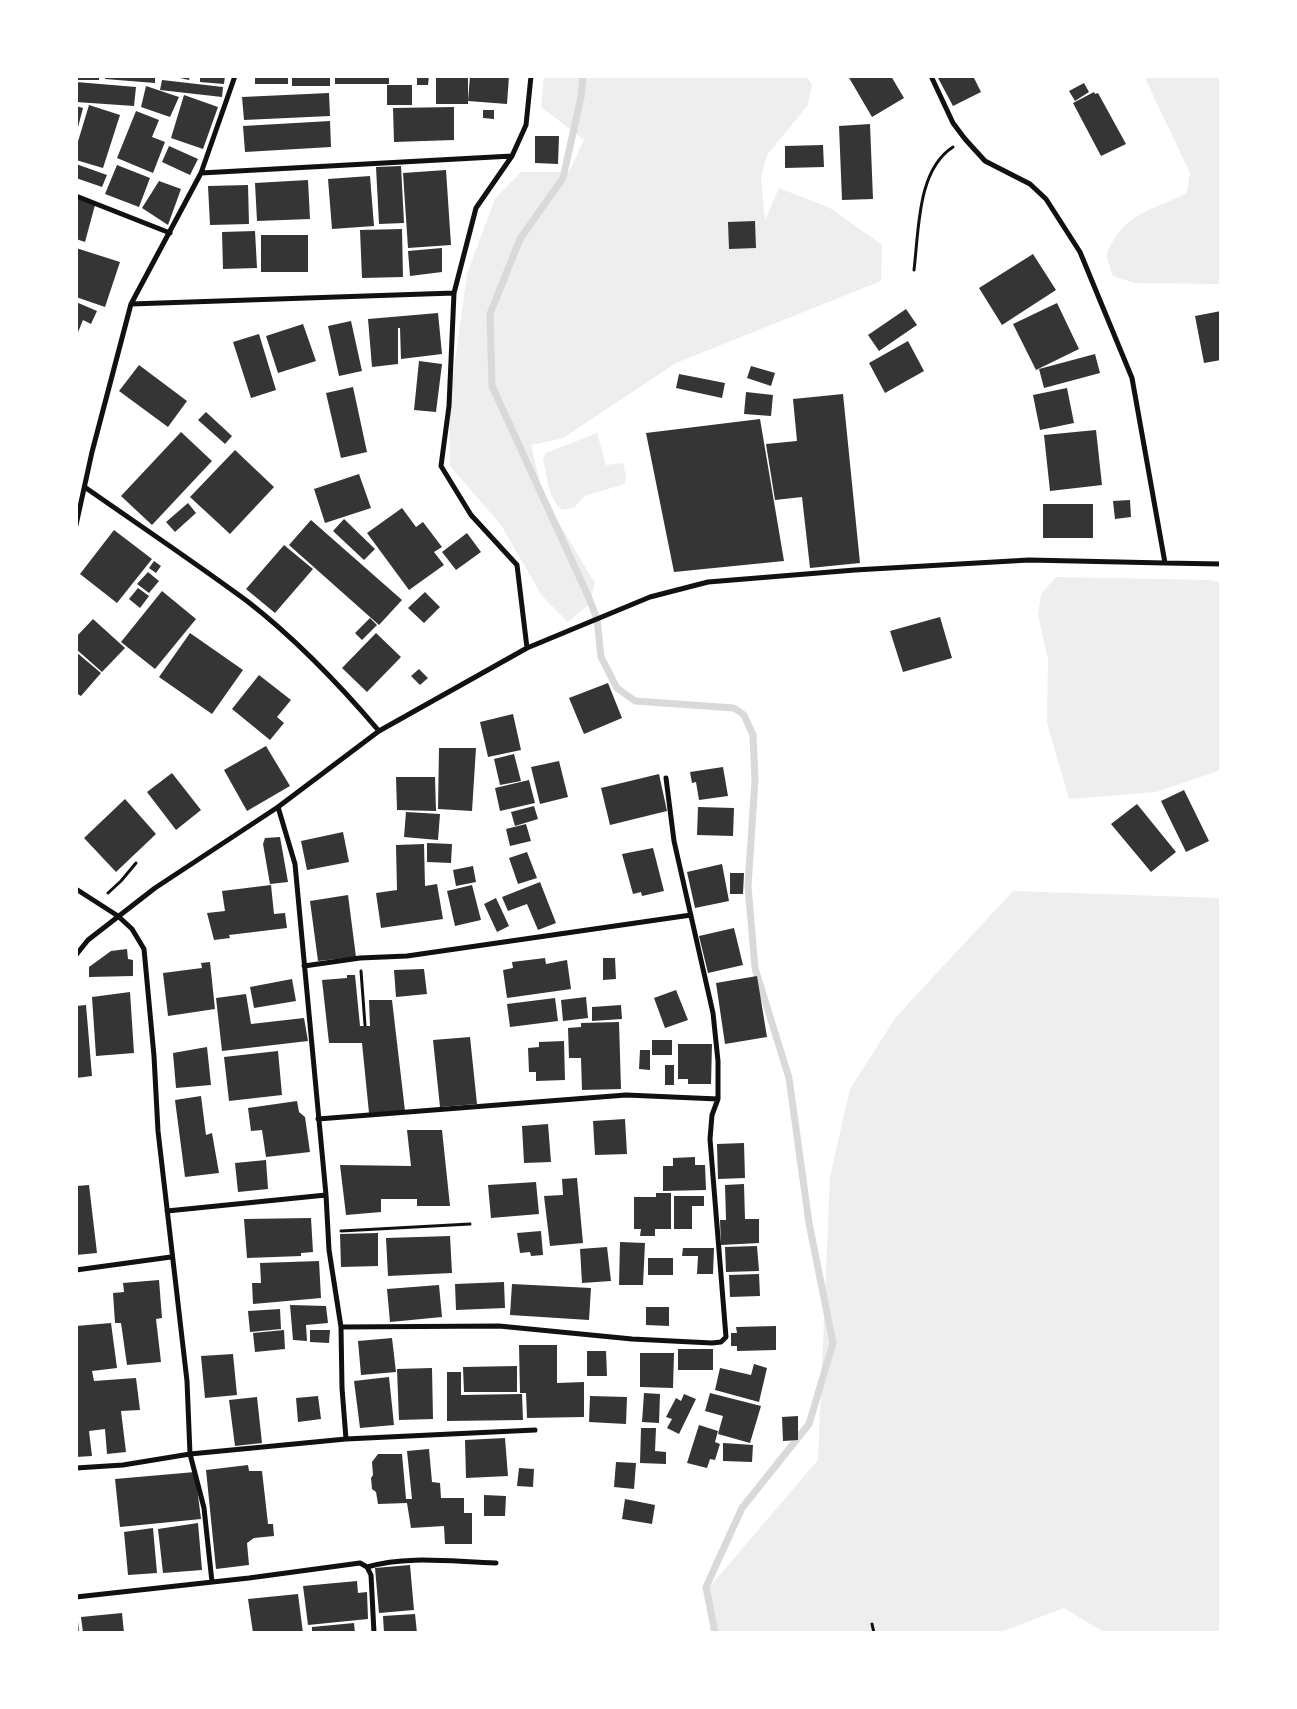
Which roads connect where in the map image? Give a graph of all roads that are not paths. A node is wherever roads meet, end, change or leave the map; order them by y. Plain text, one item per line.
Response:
1 (235, 76) edge
2 (531, 76) edge
3 (931, 76) edge
4 (512, 156) junction
5 (201, 173) junction
6 (76, 196) edge
7 (170, 234) junction
8 (454, 293) junction
9 (131, 304) junction
10 (86, 488) junction
11 (76, 525) edge
12 (1164, 564) junction
13 (1221, 564) edge
14 (527, 648) junction
15 (379, 731) junction
16 (666, 778) dead end
17 (278, 807) junction
18 (76, 889) edge
19 (691, 915) junction
20 (118, 916) junction
21 (76, 955) edge
22 (304, 966) junction
23 (718, 1098) junction
24 (318, 1119) junction
25 (326, 1195) junction
26 (166, 1211) junction
27 (171, 1257) junction
28 (76, 1270) edge
29 (340, 1327) junction
30 (535, 1430) dead end
31 (346, 1439) junction
32 (190, 1454) junction
33 (76, 1468) edge
34 (496, 1563) dead end
35 (367, 1567) junction
36 (212, 1582) junction
37 (76, 1596) edge
38 (374, 1633) edge

1 - 5 street
2 - 4 street
3 - 12 street
4 - 5 street
4 - 8 street
5 - 7 street
6 - 7 street
7 - 9 street
8 - 9 street
8 - 14 street
9 - 10 street
10 - 11 street
10 - 15 street
12 - 13 street
12 - 14 street
14 - 15 street
15 - 17 street
16 - 19 street
17 - 20 street
17 - 22 street
18 - 20 street
19 - 22 street
19 - 23 street
20 - 21 street
20 - 26 street
22 - 24 street
23 - 24 street
23 - 29 street
24 - 25 street
25 - 26 street
25 - 29 street
26 - 27 street
27 - 28 street
27 - 32 street
29 - 31 street
30 - 31 street
31 - 32 street
32 - 33 street
32 - 36 street
34 - 35 street
35 - 36 street
35 - 38 street
36 - 37 street

